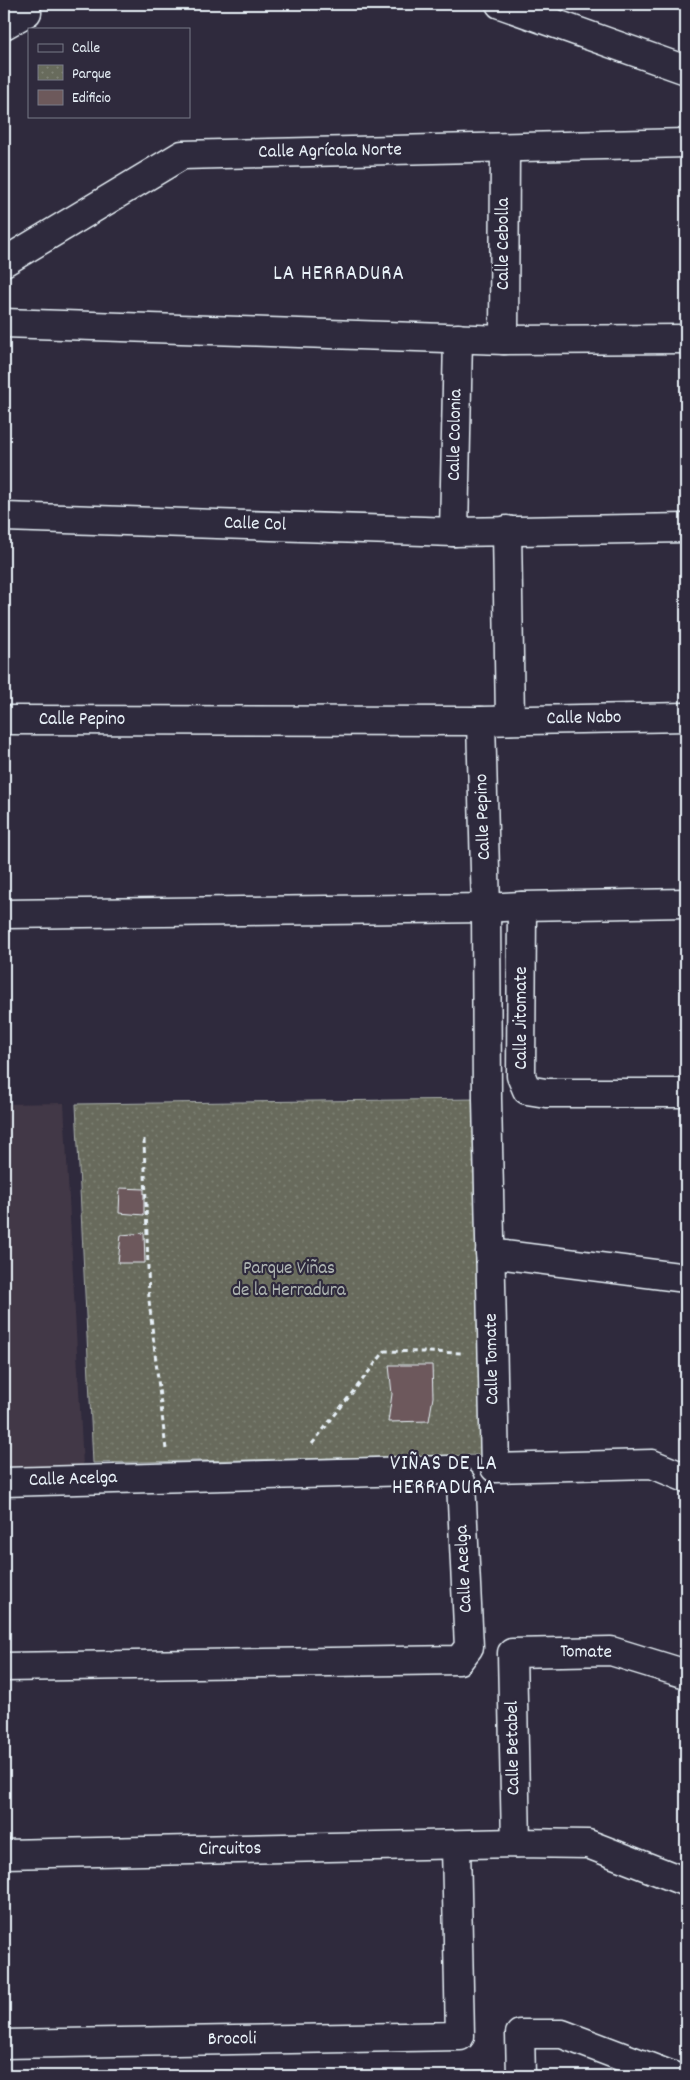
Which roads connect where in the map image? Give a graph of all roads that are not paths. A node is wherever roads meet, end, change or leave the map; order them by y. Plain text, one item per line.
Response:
1 (500, 4) edge
2 (27, 12) dead end
3 (4, 25) edge
4 (686, 70) edge
5 (686, 143) edge
6 (505, 148) junction
7 (4, 262) edge
8 (4, 323) edge
9 (458, 338) junction
10 (686, 339) edge
11 (504, 340) junction
12 (4, 517) edge
13 (686, 528) edge
14 (507, 530) junction
15 (454, 532) junction
16 (686, 716) edge
17 (4, 720) edge
18 (510, 720) junction
19 (481, 721) junction
20 (686, 903) edge
21 (522, 906) junction
22 (486, 908) junction
23 (4, 914) edge
24 (686, 1093) edge
25 (490, 1253) junction
26 (686, 1278) edge
27 (686, 1478) edge
28 (4, 1482) edge
29 (512, 1653) joint
30 (4, 1666) edge
31 (686, 1674) edge
32 (516, 1843) junction
33 (456, 1846) junction
34 (4, 1854) edge
35 (686, 1882) edge
36 (4, 2044) edge
37 (521, 2076) edge
38 (673, 2076) edge

1 - 4 street
2 - 3 street
5 - 6 street, Calle Agrícola Norte
6 - 7 street, Calle Agrícola Norte
6 - 11 street, Calle Cebolla
8 - 9 street
9 - 11 street
9 - 15 street, Calle Colonia
10 - 11 street
12 - 15 street, Calle Col
13 - 14 street
14 - 15 street, Calle Col
14 - 18 street
16 - 18 street, Calle Nabo
17 - 19 street, Calle Pepino
18 - 19 street, Calle Nabo
19 - 22 street, Calle Pepino
20 - 21 street
21 - 22 street
21 - 24 street, Calle Jitomate
22 - 23 street
22 - 25 street, Calle Jitomate
25 - 26 street
25 - 27 street, Calle Tomate
28 - 30 street, Calle Acelga
29 - 31 street, Tomate
29 - 32 street, Calle Betabel
32 - 33 street
32 - 35 street
33 - 34 street, Circuitos
33 - 36 street, Brocoli
37 - 38 street

